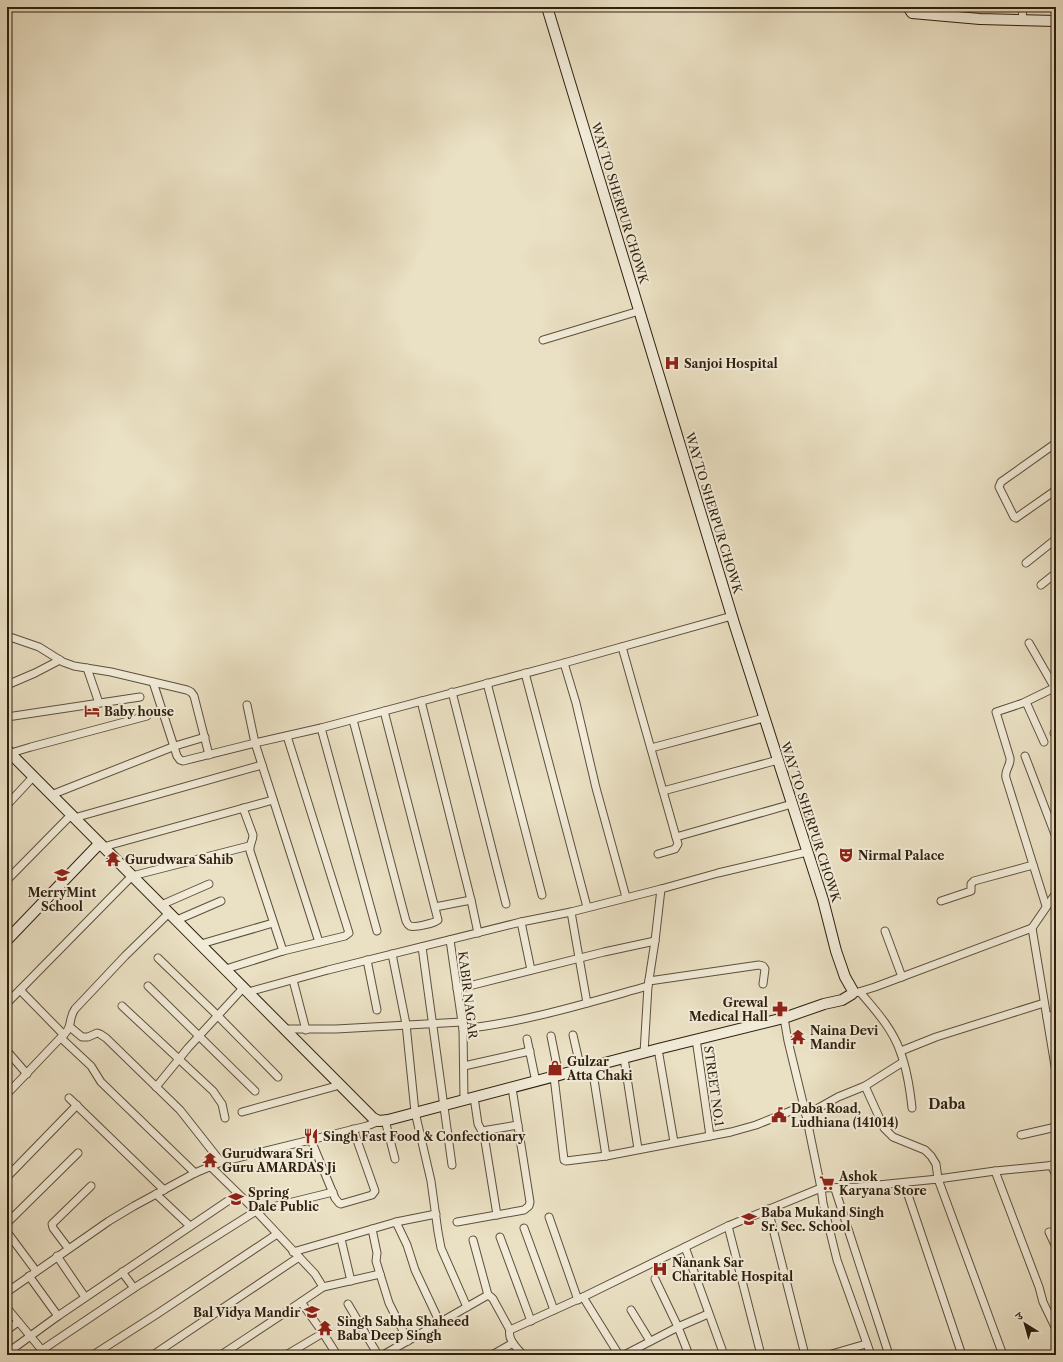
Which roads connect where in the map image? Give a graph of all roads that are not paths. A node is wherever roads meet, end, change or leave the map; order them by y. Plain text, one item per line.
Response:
1 (547, 7) edge
2 (908, 7) edge
3 (1023, 7) edge
4 (1022, 20) junction
5 (1056, 21) edge
6 (638, 310) junction
7 (543, 340) dead end
8 (1056, 443) edge
9 (1056, 490) edge
10 (1056, 539) edge
11 (1026, 563) dead end
12 (1056, 573) edge
13 (1041, 585) dead end
14 (732, 616) junction
15 (7, 636) edge
16 (1029, 643) dead end
17 (622, 647) junction
18 (60, 660) junction
19 (564, 663) junction
20 (87, 668) junction
21 (525, 673) junction
22 (153, 682) junction
23 (486, 683) junction
24 (7, 685) edge
25 (1055, 688) edge
26 (452, 692) junction
27 (140, 697) dead end
28 (420, 701) junction
29 (1026, 702) junction
30 (99, 703) junction
31 (247, 705) dead end
32 (384, 711) junction
33 (147, 716) dead end
34 (7, 718) edge
35 (764, 718) junction
36 (353, 720) junction
37 (321, 728) junction
38 (287, 736) junction
39 (205, 737) junction
40 (1044, 742) dead end
41 (255, 743) junction
42 (175, 746) junction
43 (651, 748) junction
44 (8, 754) edge
45 (209, 755) junction
46 (1024, 756) dead end
47 (778, 760) junction
48 (262, 765) junction
49 (33, 777) junction
50 (663, 791) junction
51 (51, 794) junction
52 (273, 800) junction
53 (792, 804) junction
54 (7, 805) edge
55 (243, 808) junction
56 (73, 816) junction
57 (676, 837) junction
58 (1056, 837) edge
59 (101, 845) junction
60 (249, 846) junction
61 (807, 852) junction
62 (658, 854) dead end
63 (1033, 865) junction
64 (132, 876) junction
65 (7, 880) edge
66 (209, 884) dead end
67 (661, 889) junction
68 (1056, 893) edge
69 (542, 895) dead end
70 (626, 897) junction
71 (471, 900) junction
72 (221, 901) dead end
73 (941, 901) dead end
74 (506, 904) dead end
75 (161, 905) junction
76 (1046, 906) junction
77 (435, 907) junction
78 (587, 907) junction
79 (571, 912) junction
80 (173, 917) junction
81 (521, 922) junction
82 (273, 923) junction
83 (1032, 928) junction
84 (377, 931) dead end
85 (885, 931) dead end
86 (478, 933) junction
87 (7, 940) edge
88 (450, 940) junction
89 (319, 942) junction
90 (655, 942) junction
91 (200, 944) junction
92 (422, 948) junction
93 (283, 951) junction
94 (392, 954) junction
95 (158, 958) dead end
96 (580, 958) junction
97 (367, 960) junction
98 (226, 969) junction
99 (531, 970) junction
100 (902, 977) junction
101 (293, 980) junction
102 (649, 983) junction
103 (763, 984) dead end
104 (148, 986) dead end
105 (457, 989) junction
106 (20, 990) junction
107 (246, 990) junction
108 (856, 993) junction
109 (7, 1003) edge
110 (587, 1003) junction
111 (1044, 1003) junction
112 (122, 1006) dead end
113 (377, 1010) dead end
114 (1056, 1014) edge
115 (217, 1015) junction
116 (1047, 1017) junction
117 (784, 1018) junction
118 (406, 1024) junction
119 (433, 1024) junction
120 (463, 1026) junction
121 (70, 1027) junction
122 (285, 1029) junction
123 (306, 1030) junction
124 (573, 1034) dead end
125 (63, 1036) junction
126 (199, 1036) junction
127 (551, 1036) dead end
128 (527, 1039) dead end
129 (696, 1039) junction
130 (658, 1049) junction
131 (7, 1051) edge
132 (530, 1051) junction
133 (900, 1051) junction
134 (644, 1053) junction
135 (624, 1058) junction
136 (179, 1059) junction
137 (903, 1062) junction
138 (464, 1066) junction
139 (592, 1067) junction
140 (581, 1070) junction
141 (1056, 1072) edge
142 (27, 1074) junction
143 (278, 1077) dead end
144 (556, 1077) junction
145 (536, 1082) junction
146 (340, 1085) junction
147 (156, 1086) junction
148 (865, 1086) junction
149 (512, 1088) junction
150 (255, 1091) dead end
151 (7, 1094) edge
152 (69, 1098) dead end
153 (469, 1099) junction
154 (78, 1105) junction
155 (443, 1105) junction
156 (803, 1106) junction
157 (912, 1108) dead end
158 (242, 1112) dead end
159 (415, 1112) junction
160 (806, 1115) junction
161 (225, 1118) dead end
162 (382, 1120) junction
163 (518, 1125) junction
164 (1056, 1127) edge
165 (353, 1129) junction
166 (482, 1131) junction
167 (1021, 1135) dead end
168 (710, 1136) junction
169 (311, 1140) junction
170 (674, 1142) junction
171 (638, 1149) junction
172 (78, 1153) dead end
173 (606, 1156) junction
174 (395, 1159) dead end
175 (221, 1162) junction
176 (452, 1165) dead end
177 (1054, 1165) edge
178 (210, 1166) junction
179 (995, 1171) junction
180 (195, 1173) junction
181 (1056, 1175) edge
182 (7, 1177) edge
183 (938, 1179) junction
184 (904, 1183) junction
185 (91, 1186) dead end
186 (821, 1188) junction
187 (835, 1189) junction
188 (164, 1190) junction
189 (332, 1192) junction
190 (156, 1194) junction
191 (238, 1194) junction
192 (768, 1209) junction
193 (256, 1211) junction
194 (436, 1214) junction
195 (497, 1215) junction
196 (549, 1217) dead end
197 (396, 1222) junction
198 (457, 1222) dead end
199 (7, 1223) edge
200 (190, 1226) junction
201 (728, 1226) junction
202 (524, 1228) dead end
203 (372, 1229) junction
204 (7, 1232) edge
205 (1048, 1232) dead end
206 (277, 1234) junction
207 (500, 1237) dead end
208 (341, 1239) junction
209 (473, 1240) dead end
210 (684, 1247) junction
211 (1056, 1247) edge
212 (68, 1248) junction
213 (293, 1252) junction
214 (57, 1256) junction
215 (299, 1257) junction
216 (36, 1271) junction
217 (122, 1272) junction
218 (380, 1274) junction
219 (29, 1276) junction
220 (655, 1278) dead end
221 (351, 1281) junction
222 (323, 1287) junction
223 (134, 1288) junction
224 (7, 1292) edge
225 (488, 1295) junction
226 (85, 1297) junction
227 (580, 1298) junction
228 (301, 1302) junction
229 (348, 1304) dead end
230 (467, 1307) junction
231 (7, 1308) edge
232 (554, 1310) junction
233 (631, 1310) dead end
234 (708, 1314) junction
235 (58, 1316) junction
236 (531, 1321) junction
237 (18, 1322) junction
238 (440, 1323) junction
239 (678, 1327) junction
240 (1056, 1329) edge
241 (7, 1330) edge
242 (510, 1330) junction
243 (323, 1333) junction
244 (30, 1337) junction
245 (408, 1341) junction
246 (650, 1341) junction
247 (513, 1343) junction
248 (866, 1344) junction
249 (7, 1353) edge
250 (44, 1353) edge
251 (626, 1354) edge
252 (93, 1355) edge
253 (153, 1355) edge
254 (221, 1355) edge
255 (286, 1355) edge
256 (337, 1355) edge
257 (378, 1355) edge
258 (383, 1355) edge
259 (492, 1355) edge
260 (522, 1355) edge
261 (618, 1355) edge
262 (689, 1355) edge
263 (724, 1355) edge
264 (761, 1355) edge
265 (805, 1355) edge
266 (828, 1355) edge
267 (871, 1355) edge
268 (888, 1355) edge
269 (962, 1355) edge
270 (1003, 1355) edge

1 - 6 street, WAY TO SHERPUR CHOWK
2 - 4 street
3 - 4 street
4 - 5 street
6 - 7 street
6 - 14 street, WAY TO SHERPUR CHOWK
8 - 9 street
10 - 11 street
12 - 13 street
14 - 17 street
14 - 35 street, WAY TO SHERPUR CHOWK
15 - 18 street
16 - 25 street
17 - 19 street
17 - 43 street
18 - 20 street
18 - 24 street
19 - 21 street
19 - 70 street
20 - 22 street
20 - 30 street
21 - 23 street
21 - 78 street
22 - 39 street
22 - 42 street
23 - 26 street
23 - 69 street
25 - 29 street
26 - 28 street
26 - 74 street
27 - 30 street
28 - 32 street
28 - 71 street
29 - 40 street
29 - 63 street
30 - 34 street
31 - 41 street
32 - 36 street
32 - 77 street
33 - 44 street
35 - 43 street
35 - 47 street, WAY TO SHERPUR CHOWK
36 - 37 street
36 - 77 street
37 - 38 street
37 - 84 street
38 - 41 street
38 - 89 street
39 - 42 street
39 - 45 street
41 - 45 street
41 - 48 street
42 - 45 street
42 - 51 street
43 - 50 street
44 - 49 street
46 - 58 street
47 - 50 street
47 - 53 street, WAY TO SHERPUR CHOWK
48 - 52 street
48 - 56 street
49 - 51 street
49 - 54 street
50 - 57 street
51 - 56 street
52 - 55 street
52 - 89 street
53 - 57 street
53 - 61 street, WAY TO SHERPUR CHOWK
55 - 59 street
55 - 60 street
56 - 59 street
56 - 65 street
57 - 62 street
59 - 64 street
59 - 87 street
60 - 64 street
60 - 82 street
61 - 67 street
61 - 108 street, WAY TO SHERPUR CHOWK
63 - 73 street
63 - 76 street
64 - 75 street
64 - 106 street
66 - 75 street
67 - 70 street
67 - 90 street
68 - 76 street
70 - 78 street
71 - 77 street
71 - 86 street
72 - 80 street
75 - 80 street
76 - 83 street
78 - 79 street
79 - 81 street
79 - 96 street
80 - 91 street
80 - 121 street
81 - 86 street
81 - 99 street
82 - 91 street
82 - 93 street
83 - 100 street
83 - 111 street
85 - 100 street
86 - 88 street
88 - 92 street
88 - 105 street, KABIR NAGAR
89 - 93 street
90 - 96 street
90 - 102 street
91 - 98 street
92 - 94 street
92 - 119 street
93 - 98 street
94 - 97 street
94 - 118 street
95 - 115 street
96 - 99 street
96 - 110 street
97 - 101 street
97 - 113 street
98 - 107 street
99 - 105 street
100 - 108 street
101 - 107 street
101 - 123 street
102 - 103 street
102 - 110 street
102 - 134 street
104 - 126 street
105 - 120 street, KABIR NAGAR
106 - 109 street
106 - 125 street
107 - 115 street
107 - 122 street
108 - 117 street
108 - 133 street
110 - 120 street
111 - 116 street
111 - 133 street
112 - 136 street
114 - 116 street
115 - 126 street
115 - 143 street
116 - 141 street
117 - 129 street
117 - 156 street
118 - 119 street
118 - 123 street
118 - 159 street
119 - 120 street
119 - 155 street
120 - 138 street, KABIR NAGAR
121 - 125 street
121 - 147 street
122 - 123 street
122 - 146 street
124 - 140 street
125 - 142 street
125 - 180 street
126 - 136 street
126 - 150 street
127 - 144 street
128 - 132 street
129 - 130 street
129 - 168 street, STREET NO.1
130 - 134 street
130 - 170 street
131 - 142 street
132 - 138 street
132 - 145 street
133 - 137 street
134 - 135 street
135 - 139 street
135 - 171 street
136 - 147 street
136 - 161 street
137 - 148 street
137 - 157 street
138 - 153 street, KABIR NAGAR
139 - 140 street
139 - 173 street
140 - 144 street
142 - 151 street
144 - 145 street
144 - 173 street
145 - 149 street
146 - 158 street
146 - 162 street
147 - 175 street
148 - 160 street
148 - 183 street
149 - 153 street
149 - 163 street
152 - 154 street
153 - 155 street
153 - 166 street, KABIR NAGAR
154 - 182 street
154 - 188 street
155 - 159 street
155 - 176 street
156 - 160 street
156 - 168 street
159 - 162 street
159 - 194 street
160 - 186 street
162 - 165 street
162 - 174 street
163 - 166 street
163 - 195 street
164 - 167 street
165 - 169 street
165 - 189 street
166 - 195 street, KABIR NAGAR
168 - 170 street
169 - 175 street
169 - 189 street
170 - 171 street
171 - 173 street
172 - 199 street
175 - 178 street
177 - 179 street
177 - 181 street
178 - 180 street
178 - 191 street
179 - 183 street
179 - 240 street
180 - 188 street
183 - 184 street
183 - 270 street
184 - 187 street
184 - 269 street
185 - 212 street
186 - 187 street
186 - 192 street
186 - 248 street
187 - 268 street
188 - 190 street
189 - 193 street
190 - 200 street
190 - 212 street
191 - 193 street
191 - 200 street
192 - 201 street
192 - 265 street
193 - 206 street
193 - 223 street
194 - 197 street
194 - 230 street
195 - 198 street
196 - 227 street
197 - 203 street
197 - 238 street
200 - 217 street
201 - 210 street
201 - 264 street
202 - 232 street
203 - 208 street
203 - 218 street
204 - 216 street
205 - 211 street
206 - 213 street
206 - 252 street
207 - 236 street
208 - 213 street
208 - 221 street
209 - 225 street
210 - 227 street
210 - 234 street
212 - 214 street
213 - 215 street
214 - 216 street
214 - 226 street
215 - 222 street
215 - 253 street
216 - 219 street
217 - 223 street
217 - 226 street
218 - 221 street
218 - 245 street
219 - 224 street
219 - 235 street
220 - 239 street
221 - 222 street
222 - 228 street
223 - 250 street
225 - 230 street
225 - 242 street
226 - 235 street
227 - 232 street
227 - 261 street
228 - 243 street
228 - 254 street
229 - 257 street
230 - 238 street
231 - 237 street
232 - 236 street
233 - 246 street
234 - 239 street
234 - 263 street
235 - 244 street
236 - 242 street
237 - 241 street
237 - 244 street
238 - 245 street
239 - 246 street
239 - 262 street
242 - 247 street
243 - 255 street
243 - 256 street
244 - 249 street
244 - 250 street
245 - 258 street
246 - 251 street
247 - 259 street
247 - 260 street
248 - 266 street
248 - 267 street

